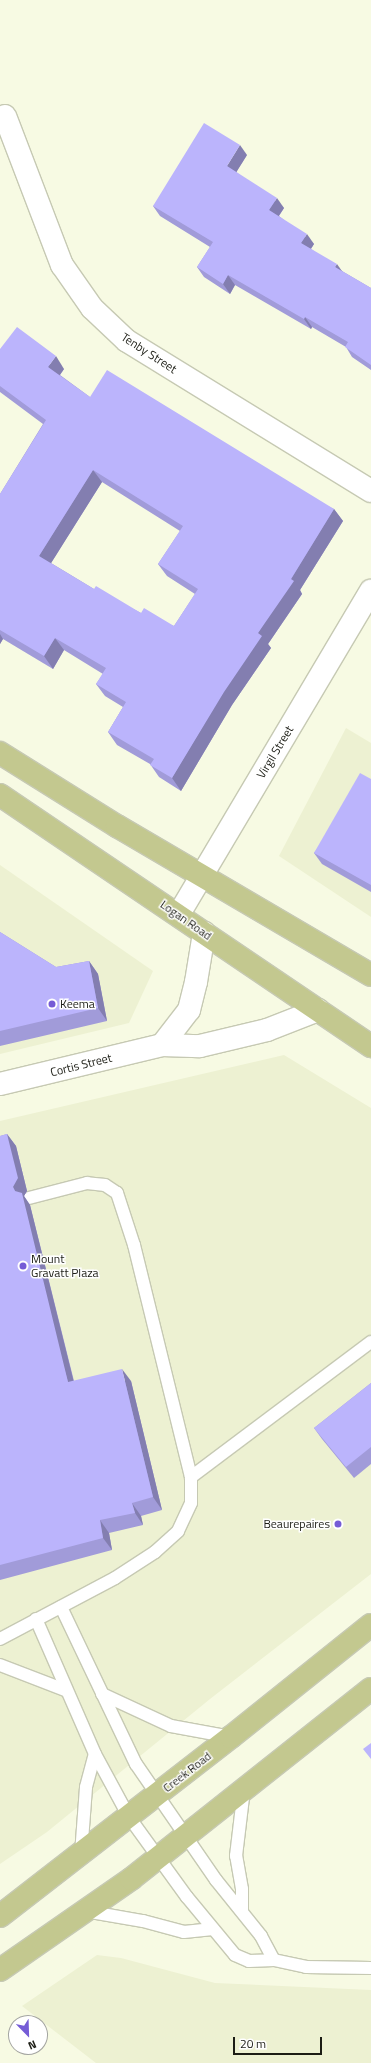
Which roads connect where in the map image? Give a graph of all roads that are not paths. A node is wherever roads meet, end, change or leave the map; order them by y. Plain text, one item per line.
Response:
1 (5, 116) dead end
2 (371, 491) edge
3 (371, 590) edge
4 (0, 753) edge
5 (0, 795) edge
6 (201, 876) junction
7 (179, 914) junction
8 (204, 933) junction
9 (371, 974) edge
10 (318, 1010) junction
11 (162, 1045) junction
12 (371, 1046) edge
13 (0, 1084) edge
14 (29, 1198) dead end
15 (371, 1342) edge
16 (191, 1476) junction
17 (62, 1607) junction
18 (36, 1619) junction
19 (371, 1625) edge
20 (0, 1639) edge
21 (0, 1665) edge
22 (371, 1689) edge
23 (65, 1690) junction
24 (102, 1694) junction
25 (231, 1738) junction
26 (95, 1754) junction
27 (245, 1788) junction
28 (156, 1796) junction
29 (129, 1817) junction
30 (185, 1835) junction
31 (81, 1854) junction
32 (159, 1857) junction
33 (85, 1911) junction
34 (242, 1911) junction
35 (0, 1916) edge
36 (213, 1929) junction
37 (274, 1960) junction
38 (371, 1968) edge
39 (0, 1970) edge

1 - 2 street, Tenby Street
3 - 6 street, Virgil Street
4 - 6 main road
5 - 7 main road, Logan Road
6 - 7 street, Virgil Street
6 - 9 main road
7 - 8 main road, Logan Road
8 - 10 main road, Logan Road
8 - 11 street
10 - 11 street, Cortis Street
10 - 12 main road, Logan Road
11 - 13 street, Cortis Street
14 - 16 lane
15 - 16 lane
16 - 17 lane
17 - 18 lane
17 - 24 lane
18 - 20 lane
18 - 23 lane
19 - 25 main road, Creek Road
21 - 23 lane
22 - 27 main road
23 - 26 lane
24 - 25 lane
24 - 28 lane
25 - 28 main road, Creek Road
26 - 29 lane
26 - 31 lane
27 - 30 main road
27 - 34 lane
28 - 29 main road, Creek Road
28 - 30 lane
29 - 31 main road, Creek Road
29 - 32 lane
30 - 32 main road
30 - 34 lane
31 - 35 main road, Creek Road
32 - 33 main road
32 - 36 lane
33 - 36 lane
33 - 39 main road
34 - 37 lane
36 - 37 lane
37 - 38 lane

